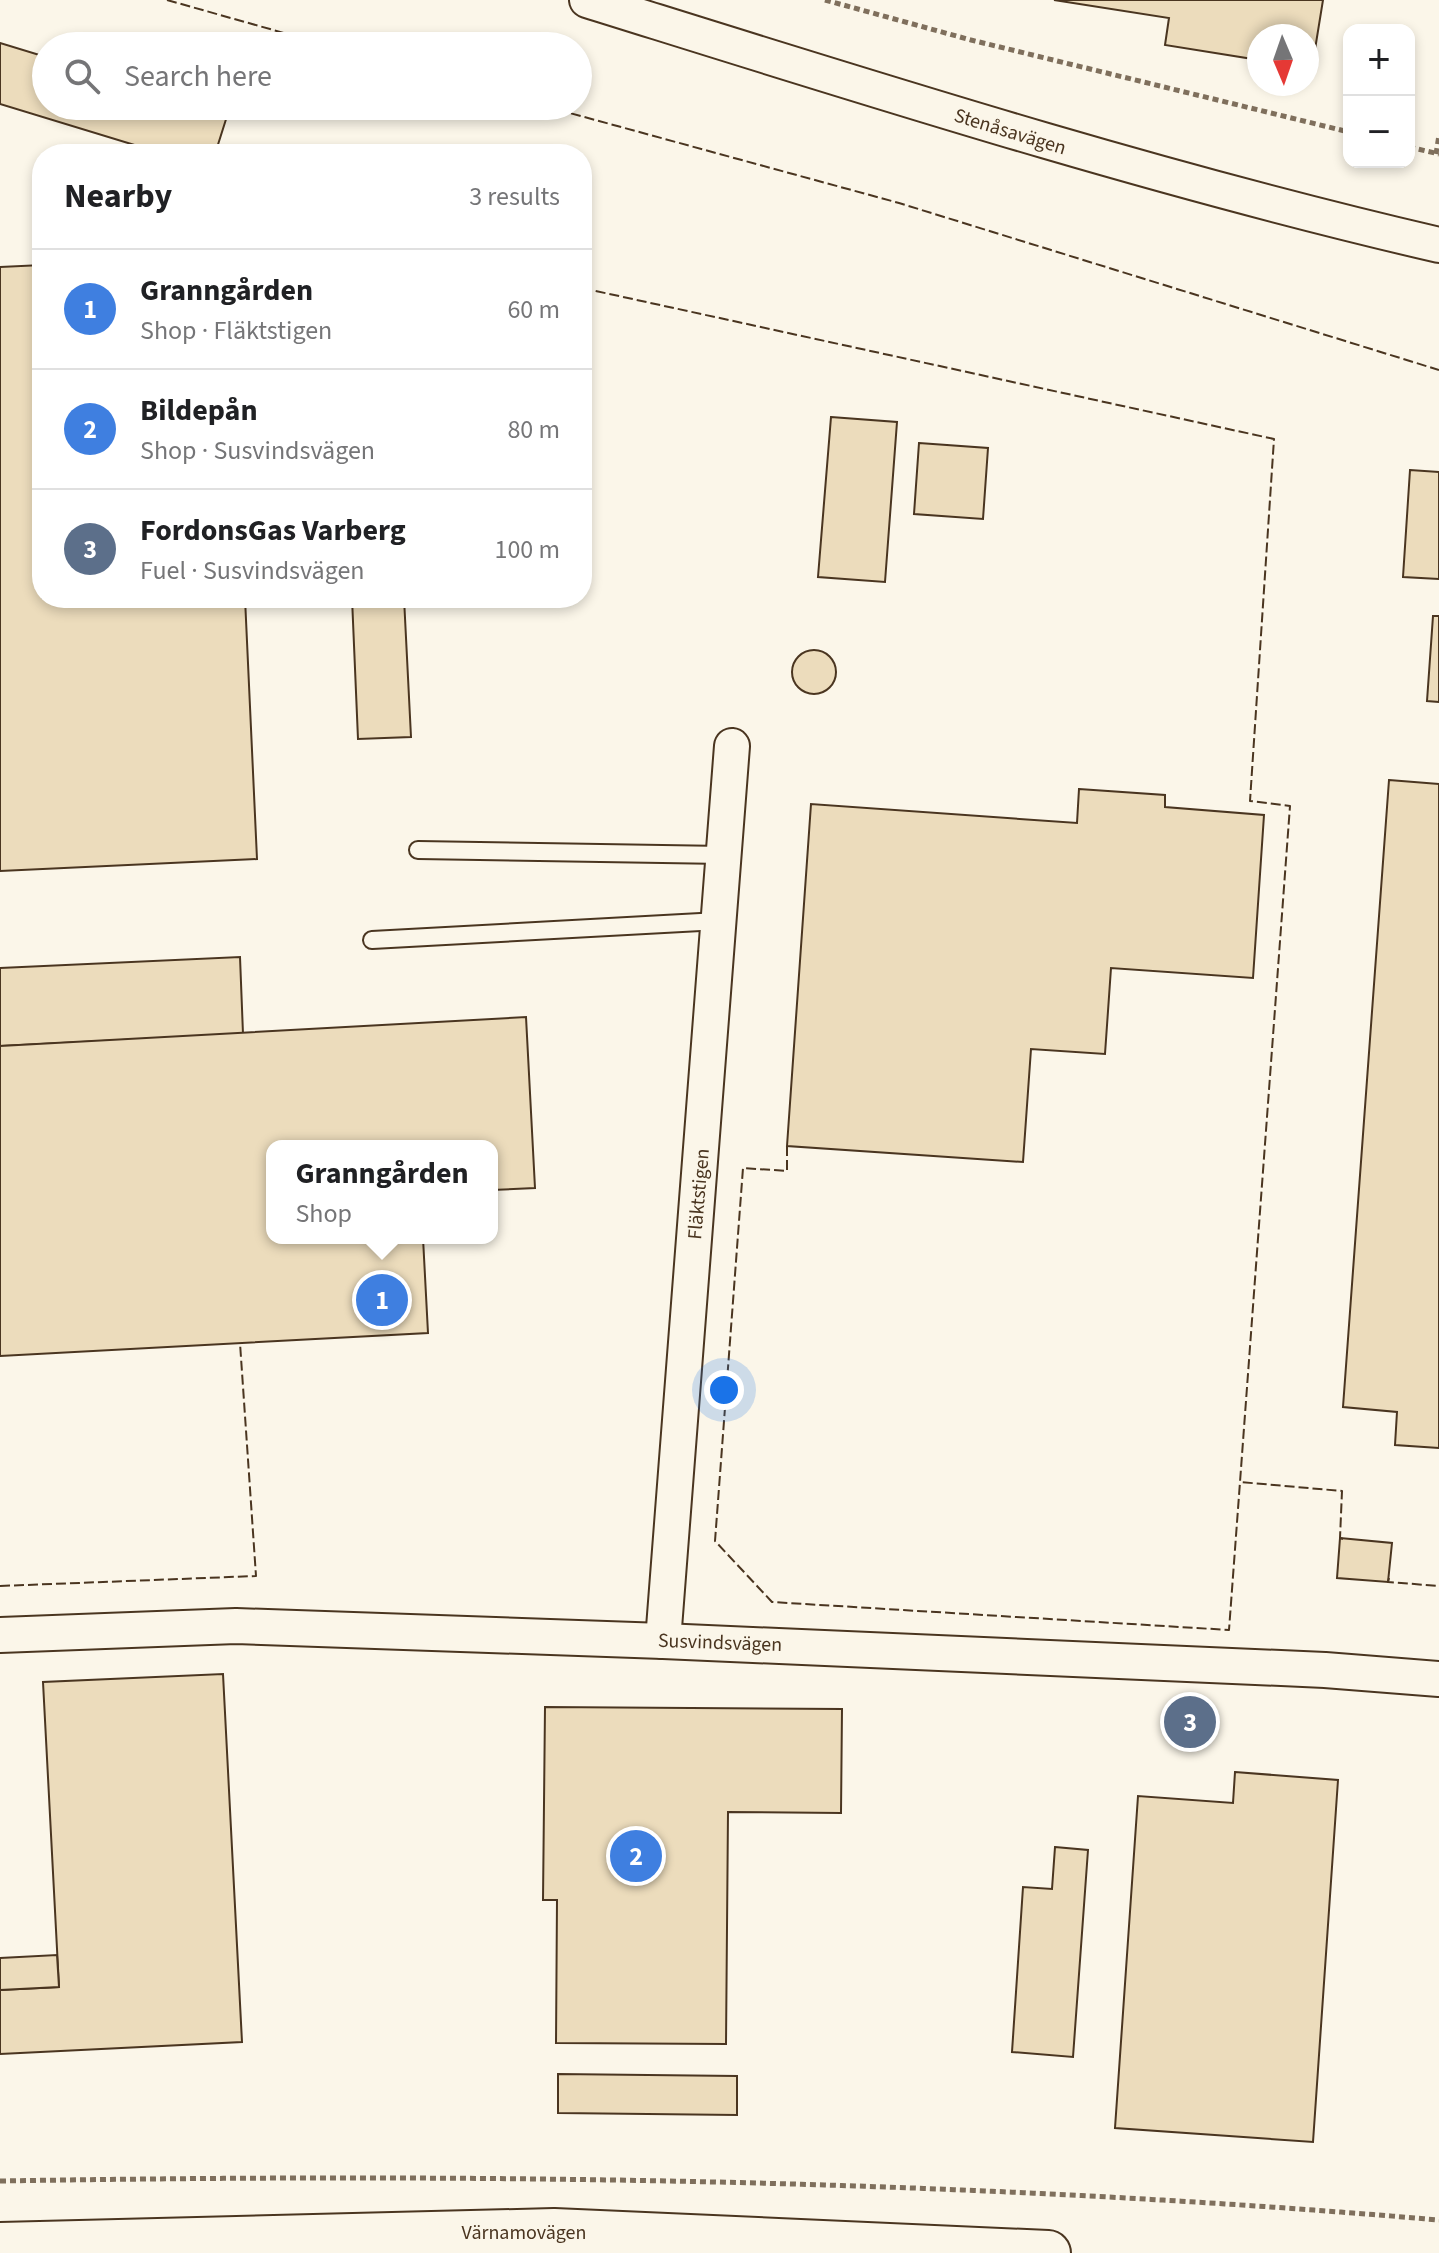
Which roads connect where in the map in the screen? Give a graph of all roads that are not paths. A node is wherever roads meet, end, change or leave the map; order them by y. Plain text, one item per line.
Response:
1 (587, 0) edge
2 (1439, 245) edge
3 (732, 746) dead end
4 (418, 850) dead end
5 (724, 855) junction
6 (719, 921) junction
7 (372, 940) dead end
8 (0, 1635) edge
9 (663, 1641) junction
10 (1439, 1679) edge
11 (0, 2245) edge
12 (1048, 2253) edge

1 - 2 street, Stenåsavägen
3 - 5 street, Fläktstigen
4 - 5 lane
5 - 6 street, Fläktstigen
6 - 7 lane
6 - 9 street, Fläktstigen
8 - 9 street, Susvindsvägen
9 - 10 street, Susvindsvägen
11 - 12 main road, Värnamovägen

